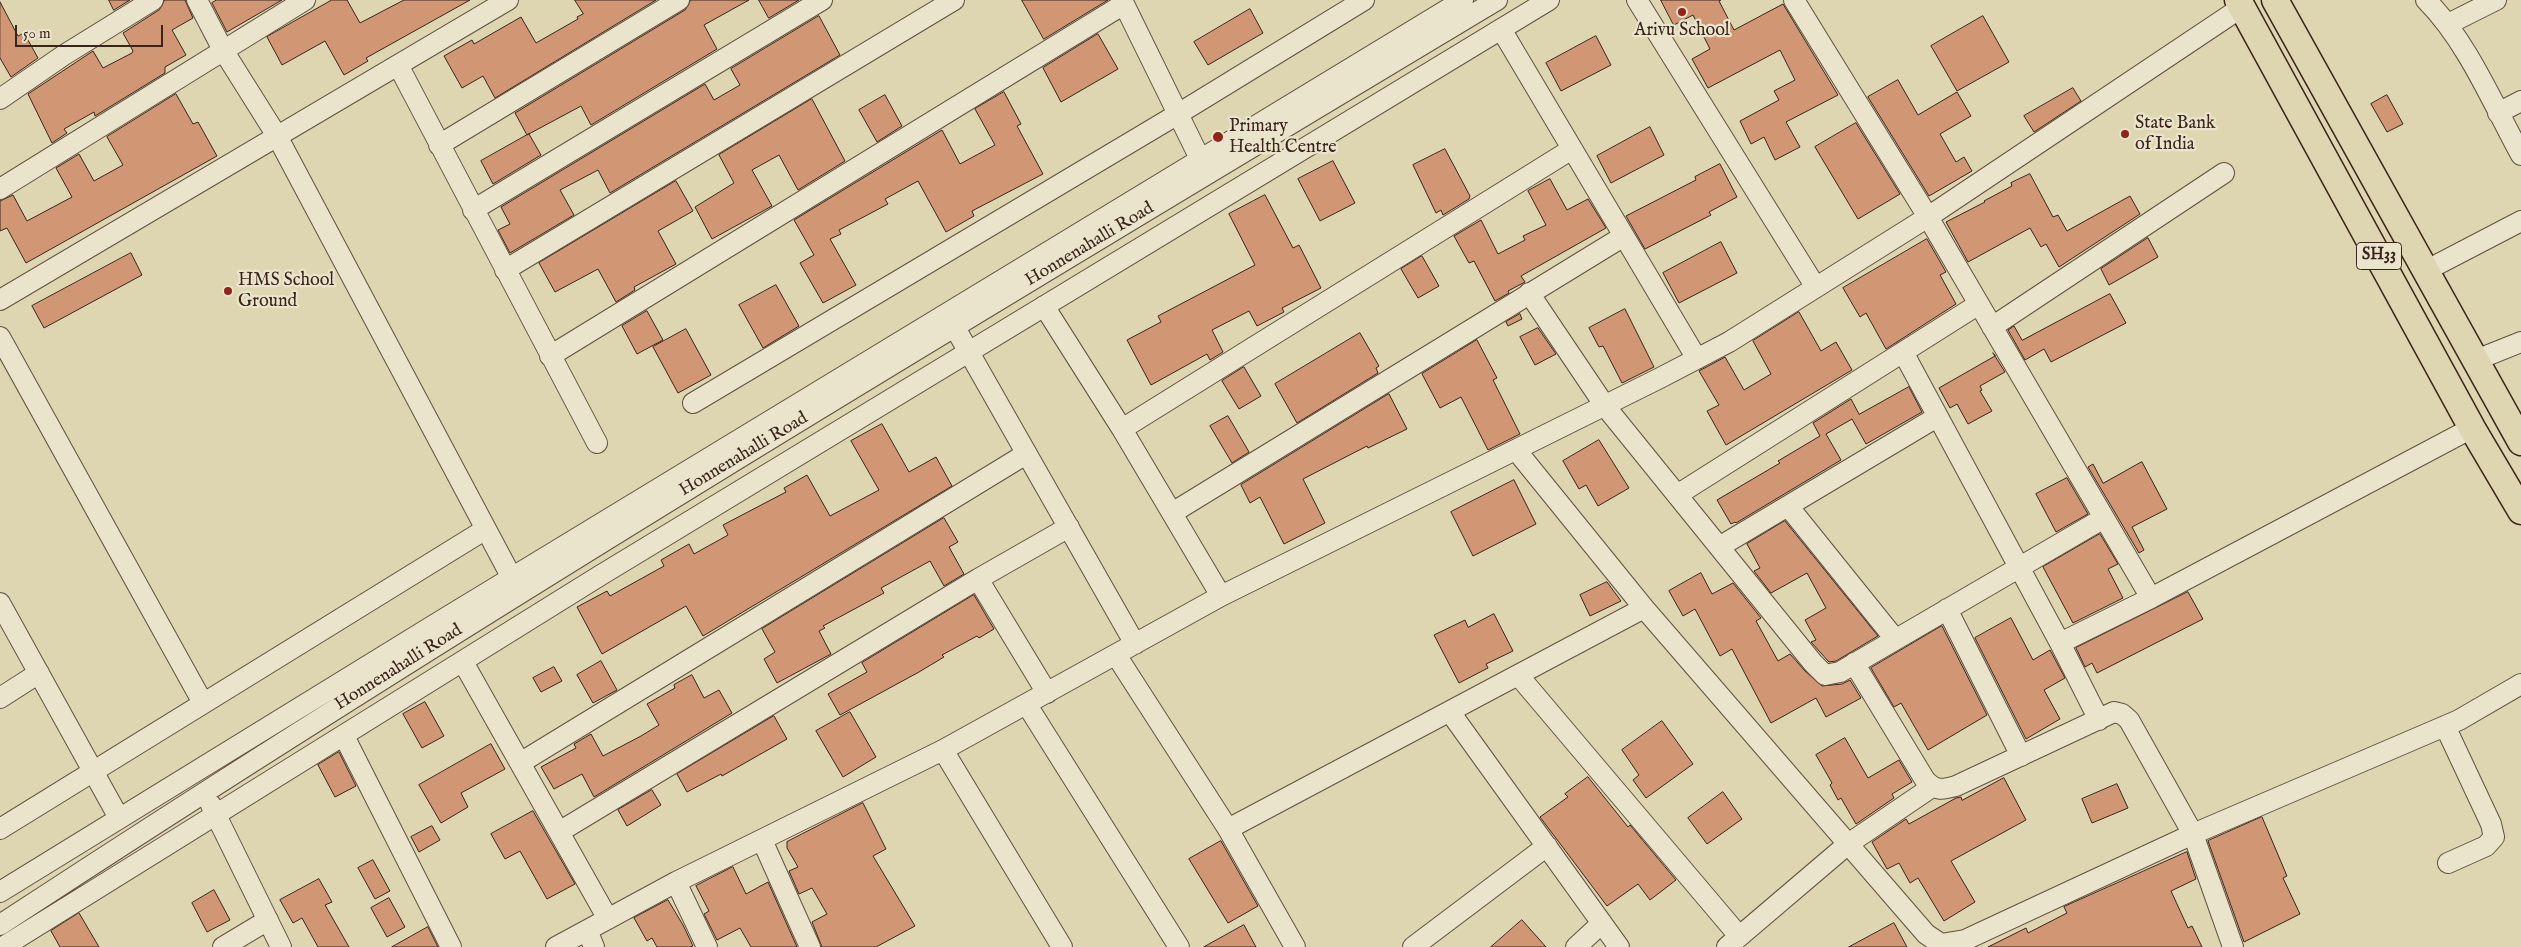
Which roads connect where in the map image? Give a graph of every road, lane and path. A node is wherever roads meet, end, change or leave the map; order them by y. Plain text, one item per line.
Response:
1 (153, 0) edge
2 (197, 0) edge
3 (305, 0) edge
4 (508, 0) edge
5 (679, 0) edge
6 (822, 0) edge
7 (954, 0) edge
8 (1364, 0) edge
9 (1463, 0) edge
10 (1496, 0) edge
11 (1549, 0) edge
12 (1637, 0) edge
13 (1794, 0) edge
14 (2275, 0) edge
15 (2426, 0) edge
16 (2496, 0) edge
17 (1123, 2) edge
18 (2240, 4) edge
19 (2448, 24) junction
20 (1501, 29) junction
21 (222, 50) junction
22 (398, 65) junction
23 (0, 99) edge
24 (2521, 101) edge
25 (2498, 113) junction
26 (1178, 114) junction
27 (277, 136) junction
28 (439, 145) junction
29 (1572, 149) junction
30 (2521, 155) edge
31 (1204, 167) junction
32 (2224, 173) dead end
33 (0, 189) edge
34 (473, 210) junction
35 (1928, 217) junction
36 (2521, 221) edge
37 (1624, 236) junction
38 (505, 270) junction
39 (2425, 271) junction
40 (1815, 286) junction
41 (1529, 294) junction
42 (0, 300) edge
43 (1979, 304) junction
44 (1044, 306) junction
45 (954, 326) junction
46 (1992, 327) junction
47 (0, 337) edge
48 (2521, 342) edge
49 (1903, 352) junction
50 (968, 353) junction
51 (550, 356) junction
52 (1697, 360) junction
53 (2476, 360) junction
54 (693, 403) dead end
55 (1605, 406) junction
56 (1937, 417) junction
57 (2472, 428) junction
58 (1122, 429) junction
59 (2521, 442) edge
60 (597, 443) dead end
61 (1516, 450) junction
62 (1026, 454) junction
63 (1677, 495) junction
64 (1788, 506) junction
65 (2521, 510) edge
66 (1172, 513) junction
67 (2104, 518) junction
68 (1069, 528) junction
69 (486, 529) junction
70 (1719, 547) junction
71 (2018, 567) junction
72 (512, 578) junction
73 (978, 579) junction
74 (1221, 596) junction
75 (2151, 598) junction
76 (0, 603) edge
77 (1644, 608) junction
78 (1947, 609) junction
79 (1895, 639) junction
80 (2060, 643) junction
81 (1135, 644) junction
82 (1116, 655) junction
83 (463, 662) junction
84 (1854, 664) junction
85 (39, 673) junction
86 (1518, 675) junction
87 (2521, 684) edge
88 (1047, 692) junction
89 (0, 698) edge
90 (203, 703) junction
91 (1027, 705) junction
92 (1450, 712) junction
93 (2099, 720) junction
94 (2445, 726) junction
95 (344, 736) junction
96 (943, 750) junction
97 (2021, 756) junction
98 (520, 763) junction
99 (92, 770) junction
100 (195, 772) junction
101 (1932, 787) junction
102 (204, 791) junction
103 (216, 816) junction
104 (119, 818) junction
105 (0, 829) edge
106 (1228, 830) junction
107 (559, 832) junction
108 (2193, 834) junction
109 (762, 840) junction
110 (1848, 844) junction
111 (1546, 846) junction
112 (2448, 864) dead end
113 (676, 882) junction
114 (0, 892) edge
115 (608, 919) junction
116 (268, 920) junction
117 (1602, 923) junction
118 (0, 925) edge
119 (590, 939) edge
120 (1733, 942) edge
121 (3, 947) edge
122 (224, 947) edge
123 (281, 947) edge
124 (451, 947) edge
125 (556, 947) edge
126 (707, 947) edge
127 (810, 947) edge
128 (1062, 947) edge
129 (1178, 947) edge
130 (1294, 947) edge
131 (1413, 947) edge
132 (1576, 947) edge
133 (1619, 947) edge
134 (2233, 947) edge

1 - 23 street
2 - 21 street
3 - 21 street
4 - 22 street
5 - 28 street
6 - 34 street
7 - 38 street
8 - 26 street
9 - 31 street, Honnenahalli Road
10 - 31 street, Honnenahalli Road
11 - 20 street
12 - 40 street
13 - 35 street
14 - 39 main road, SH33
15 - 19 street
16 - 19 street
17 - 26 street
17 - 51 street
18 - 35 street
18 - 57 main road, SH33
19 - 25 street
20 - 29 street
20 - 44 street
21 - 27 street
21 - 33 street
22 - 27 street
22 - 28 street
24 - 25 street
25 - 30 street
26 - 31 street
26 - 54 street
27 - 42 street
27 - 69 street
28 - 34 street
29 - 37 street
29 - 58 street
31 - 45 street, Honnenahalli Road
31 - 72 street, Honnenahalli Road
32 - 46 street
34 - 38 street
35 - 40 street
35 - 43 street
36 - 39 street
37 - 41 street
37 - 52 street
38 - 51 street
39 - 53 main road, SH33
40 - 52 street
41 - 55 street
41 - 66 street
43 - 46 street
43 - 49 street
44 - 50 street
44 - 58 street
45 - 50 street
45 - 102 street, Honnenahalli Road
46 - 67 street
47 - 90 street
48 - 53 street
49 - 56 street
49 - 63 street
50 - 62 street
50 - 83 street
51 - 60 street
52 - 55 street
53 - 59 main road, SH33
55 - 61 street
55 - 63 street
56 - 64 street
56 - 71 street
57 - 65 main road, SH33
57 - 75 street
58 - 66 street
61 - 74 street
61 - 77 street
62 - 68 street
62 - 98 street
63 - 70 street
64 - 70 street
64 - 79 street
66 - 74 street
67 - 71 street
67 - 75 street
68 - 73 street
68 - 81 street
69 - 72 street
69 - 90 street
70 - 84 street
71 - 78 street
71 - 80 street
72 - 100 street, Honnenahalli Road
73 - 88 street
73 - 107 street
74 - 81 street
75 - 80 street
76 - 85 street
77 - 86 street
77 - 110 street
78 - 79 street
78 - 97 street
79 - 84 street
80 - 93 street
81 - 82 street
82 - 88 street
82 - 106 street
83 - 95 street
83 - 98 street
84 - 101 street
85 - 89 street
85 - 99 street
86 - 92 street
86 - 120 street
87 - 94 street
88 - 91 street
90 - 99 street
91 - 96 street
91 - 129 street
92 - 106 street
92 - 111 street
93 - 97 street
93 - 108 street
94 - 108 street
94 - 112 street
95 - 103 street
95 - 124 street
96 - 109 street
96 - 128 street
97 - 101 street
98 - 107 street
99 - 104 street
99 - 105 street
100 - 102 street
100 - 104 street, Honnenahalli Road
101 - 110 street
102 - 103 street
102 - 118 street, Honnenahalli Road
103 - 116 street
103 - 121 street
104 - 114 street, Honnenahalli Road
106 - 130 street
107 - 115 street
108 - 110 street
108 - 134 street
109 - 113 street
109 - 127 street
110 - 120 street
111 - 117 street
111 - 131 street
113 - 115 street
113 - 126 street
115 - 119 street
116 - 122 street
116 - 123 street
117 - 132 street
117 - 133 street
119 - 125 street

